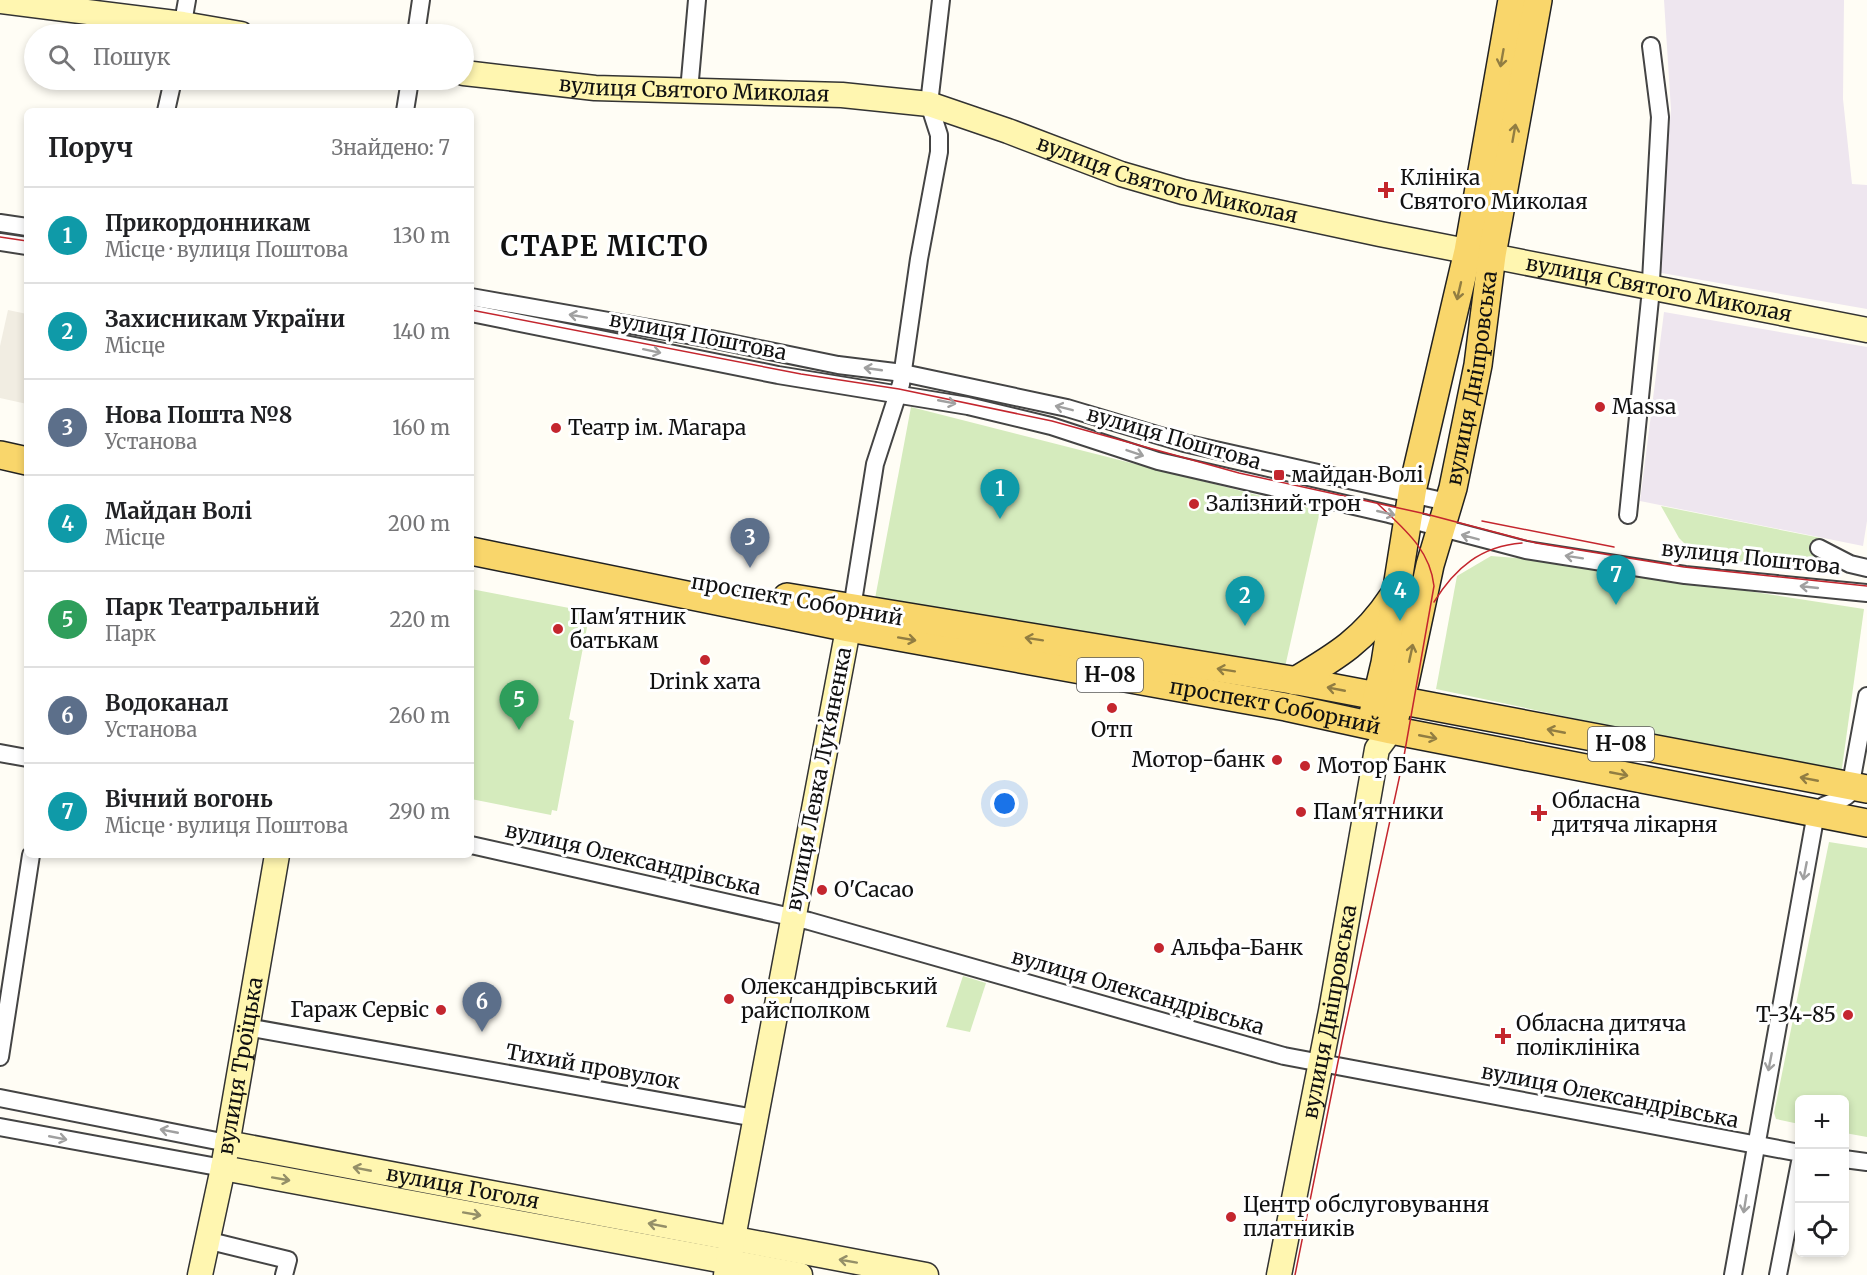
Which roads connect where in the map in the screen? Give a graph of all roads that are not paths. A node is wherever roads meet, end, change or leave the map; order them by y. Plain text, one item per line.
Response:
1 (187, 0) edge
2 (421, 0) edge
3 (697, 0) edge
4 (942, 0) edge
5 (1512, 0) edge
6 (1538, 0) edge
7 (0, 1) edge
8 (150, 24) edge
9 (183, 24) edge
10 (417, 24) edge
11 (1651, 46) dead end
12 (474, 74) edge
13 (170, 90) edge
14 (408, 90) edge
15 (689, 91) junction
16 (928, 104) junction
17 (167, 108) edge
18 (405, 108) edge
19 (0, 223) edge
20 (24, 227) edge
21 (0, 242) edge
22 (24, 246) edge
23 (1480, 253) junction
24 (1651, 288) junction
25 (474, 298) edge
26 (474, 314) edge
27 (1867, 330) edge
28 (903, 373) junction
29 (897, 394) junction
30 (0, 455) edge
31 (24, 460) edge
32 (1447, 502) junction
33 (1411, 507) junction
34 (1628, 515) dead end
35 (1439, 528) junction
36 (474, 546) edge
37 (1819, 548) dead end
38 (474, 552) edge
39 (1867, 568) edge
40 (1396, 592) junction
41 (1867, 593) edge
42 (851, 618) junction
43 (1295, 681) junction
44 (1867, 696) edge
45 (1388, 699) junction
46 (1380, 735) junction
47 (0, 753) edge
48 (24, 757) edge
49 (1859, 788) edge
50 (1816, 813) junction
51 (1867, 823) edge
52 (474, 846) edge
53 (31, 858) edge
54 (276, 858) edge
55 (792, 917) junction
56 (247, 1027) junction
57 (0, 1057) edge
58 (1320, 1064) junction
59 (0, 1098) edge
60 (755, 1119) junction
61 (0, 1127) edge
62 (227, 1143) junction
63 (1754, 1146) junction
64 (1795, 1152) edge
65 (1849, 1160) edge
66 (1867, 1162) edge
67 (223, 1168) junction
68 (1795, 1188) edge
69 (206, 1240) junction
70 (729, 1259) edge
71 (200, 1275) edge
72 (284, 1275) edge
73 (800, 1275) edge
74 (927, 1275) edge
75 (1279, 1275) edge
76 (1733, 1275) edge
77 (1778, 1275) edge

1 - 9 street
2 - 10 street
3 - 15 street
4 - 16 street, вулиця Левка Лукʼяненка
5 -> 23 main road, вулиця Дніпровська
23 -> 6 main road, вулиця Дніпровська
7 - 8 street
11 - 24 street
12 - 15 street, вулиця Святого Миколая
13 - 17 street
14 - 18 street
15 - 16 street, вулиця Святого Миколая
16 - 23 street, вулиця Святого Миколая
16 - 28 street, вулиця Левка Лукʼяненка
19 - 20 street
21 - 22 street
23 - 24 street, вулиця Святого Миколая
23 - 32 main road, вулиця Дніпровська
23 -> 33 main road, вулиця Дніпровська
24 - 27 street, вулиця Святого Миколая
24 - 34 street
28 -> 25 street, вулиця Поштова
26 -> 29 street, вулиця Поштова
28 - 29 street, вулиця Левка Лукʼяненка
33 -> 28 street, вулиця Поштова
29 -> 33 street, вулиця Поштова
29 - 42 street, вулиця Левка Лукʼяненка
30 - 31 main road
32 - 33 street, вулиця Поштова
32 - 35 main road, вулиця Дніпровська
33 - 35 street, вулиця Поштова
33 - 40 main road, вулиця Дніпровська
41 -> 35 street, вулиця Поштова
45 -> 35 main road, вулиця Дніпровська
36 - 42 main road, проспект Соборний / Н-08
37 - 39 street
38 - 42 main road, проспект Соборний / Н-08
40 - 43 main road
40 - 45 main road, вулиця Дніпровська
43 -> 42 main road, проспект Соборний / Н-08
42 -> 46 main road, проспект Соборний / Н-08
42 - 55 street, вулиця Левка Лукʼяненка
45 -> 43 main road, проспект Соборний / Н-08
44 - 49 street
45 - 46 main road, вулиця Дніпровська
49 -> 45 main road, проспект Соборний / Н-08
46 -> 50 main road, проспект Соборний / Н-08
46 - 58 street, вулиця Дніпровська
47 - 48 street
49 - 50 street
50 - 51 main road, проспект Соборний / Н-08
50 -> 63 street
52 - 55 street, вулиця Олександрівська
53 - 57 street
54 - 56 street, вулиця Троїцька
55 - 58 street, вулиця Олександрівська
55 - 60 street, вулиця Левка Лукʼяненка
56 - 60 street, Тихий провулок
56 - 62 street, вулиця Троїцька
58 - 63 street, вулиця Олександрівська
58 - 75 street, вулиця Дніпровська
62 -> 59 street, вулиця Гоголя
60 - 70 street, вулиця Левка Лукʼяненка
61 -> 67 street, вулиця Гоголя
62 - 67 street, вулиця Троїцька
70 -> 62 street, вулиця Гоголя
63 - 64 street, вулиця Олександрівська
63 -> 76 street
65 - 66 street
67 - 69 street, вулиця Троїцька
67 -> 70 street, вулиця Гоголя
68 - 77 street
69 - 71 street, вулиця Троїцька
69 - 72 street
70 - 73 street, вулиця Гоголя
74 -> 70 street, вулиця Гоголя

